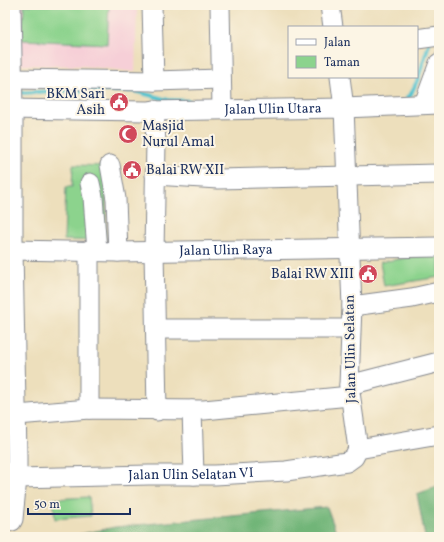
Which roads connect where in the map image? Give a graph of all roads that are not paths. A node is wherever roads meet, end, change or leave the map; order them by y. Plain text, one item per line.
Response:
1 (11, 5) edge
2 (152, 5) edge
3 (220, 5) edge
4 (330, 5) edge
5 (333, 26) edge
6 (8, 42) edge
7 (439, 63) edge
8 (340, 78) edge
9 (221, 80) junction
10 (154, 81) junction
11 (11, 96) edge
12 (221, 104) junction
13 (431, 104) edge
14 (344, 105) junction
15 (154, 110) junction
16 (110, 165) dead end
17 (439, 174) edge
18 (155, 175) junction
19 (346, 176) junction
20 (90, 183) dead end
21 (439, 247) edge
22 (349, 249) junction
23 (13, 250) junction
24 (93, 251) junction
25 (154, 251) junction
26 (118, 252) junction
27 (439, 292) edge
28 (10, 306) edge
29 (352, 306) junction
30 (156, 329) junction
31 (350, 329) junction
32 (439, 362) edge
33 (10, 380) edge
34 (350, 390) junction
35 (89, 409) junction
36 (192, 410) junction
37 (157, 411) junction
38 (17, 415) junction
39 (439, 435) edge
40 (358, 449) junction
41 (11, 456) edge
42 (194, 475) junction
43 (17, 478) junction
44 (6, 522) edge

1 - 6 street
2 - 10 street
3 - 9 street
4 - 5 street
6 - 11 street
7 - 13 street
8 - 14 street
9 - 10 street
9 - 12 street
10 - 11 street
11 - 15 street, Jalan Ulin Utara
11 - 23 street
12 - 14 street, Jalan Ulin Utara
12 - 15 street, Jalan Ulin Utara
13 - 14 street, Jalan Ulin Utara
14 - 19 street
15 - 18 street
16 - 26 street
17 - 19 street
18 - 19 street
18 - 25 street
19 - 22 street
20 - 24 street
21 - 22 street, Jalan Ulin Raya
22 - 25 street, Jalan Ulin Raya
22 - 29 street, Jalan Ulin Selatan
23 - 24 street, Jalan Ulin Raya
23 - 28 street
24 - 26 street, Jalan Ulin Raya
24 - 35 street
25 - 26 street, Jalan Ulin Raya
25 - 30 street
27 - 29 street
28 - 33 street
29 - 31 street, Jalan Ulin Selatan
30 - 31 street
30 - 37 street
31 - 34 street, Jalan Ulin Selatan
32 - 34 street
33 - 38 street
34 - 36 street
34 - 40 street, Jalan Ulin Selatan
35 - 37 street
35 - 38 street
36 - 37 street
36 - 42 street
38 - 41 street
39 - 40 street
40 - 42 street, Jalan Ulin Selatan VI
41 - 43 street
42 - 43 street, Jalan Ulin Selatan VI
43 - 44 street

